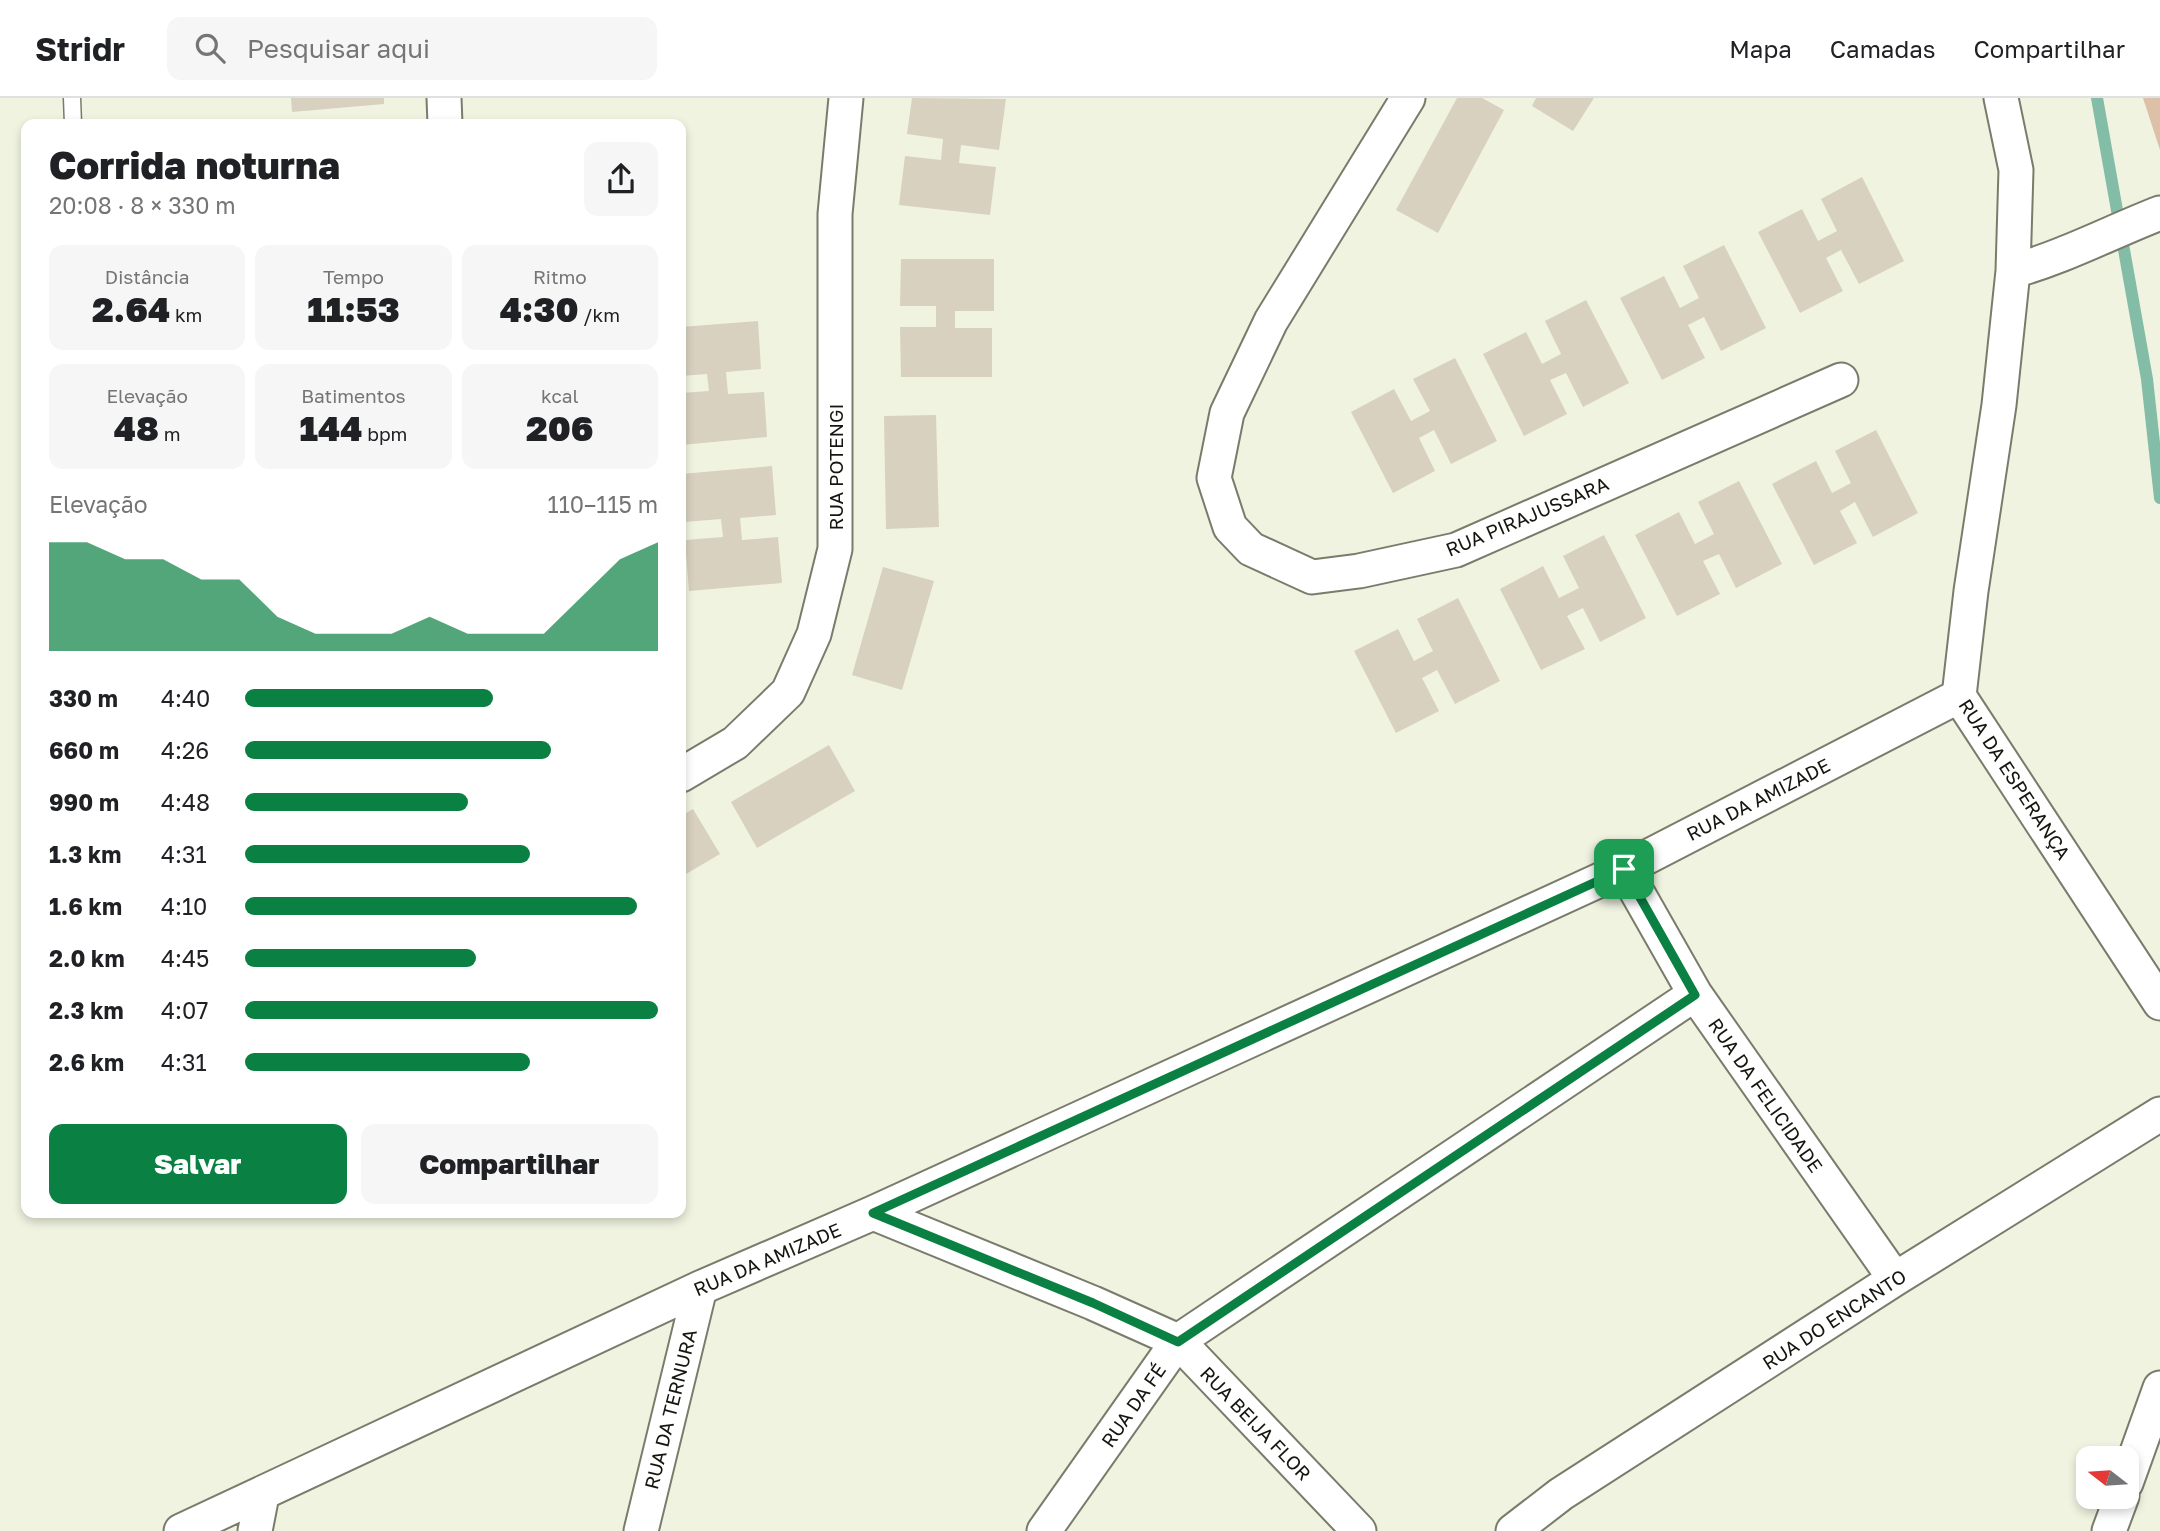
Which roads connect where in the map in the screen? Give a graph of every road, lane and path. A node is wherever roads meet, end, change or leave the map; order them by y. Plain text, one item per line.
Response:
1 (72, 98) edge
2 (444, 98) edge
3 (846, 98) edge
4 (1408, 98) edge
5 (2001, 98) edge
6 (73, 119) edge
7 (445, 119) edge
8 (2160, 214) edge
9 (2013, 271) junction
10 (1841, 380) dead end
11 (1959, 696) junction
12 (686, 772) edge
13 (1624, 869) junction
14 (1695, 995) junction
15 (2160, 1003) edge
16 (2160, 1114) edge
17 (873, 1213) junction
18 (1895, 1279) junction
19 (700, 1287) junction
20 (1178, 1342) junction
21 (2160, 1388) edge
22 (2139, 1447) edge
23 (262, 1495) junction
24 (2117, 1509) edge
25 (181, 1531) edge
26 (255, 1531) edge
27 (641, 1531) edge
28 (1044, 1531) edge
29 (1359, 1531) edge
30 (1513, 1531) edge
31 (2109, 1531) edge

1 - 6 lane
2 - 7 street
3 - 12 street, RUA POTENGI
4 - 10 street, RUA PIRAJUSSARA
5 - 9 street, RUA DA ESPERANÇA
8 - 9 street
9 - 11 street, RUA DA ESPERANÇA
11 - 13 street, RUA DA AMIZADE
11 - 15 street, RUA DA ESPERANÇA
13 - 14 street, RUA DA FELICIDADE
13 - 17 street, RUA DA AMIZADE
14 - 18 street, RUA DA FELICIDADE
14 - 20 street, RUA DA FÉ
16 - 18 street, RUA DO ENCANTO
17 - 19 street, RUA DA AMIZADE
17 - 20 street, RUA BEIJA FLOR
18 - 30 street, RUA DO ENCANTO
19 - 23 street, RUA DA AMIZADE
19 - 27 street, RUA DA TERNURA
20 - 28 street, RUA DA FÉ
20 - 29 street, RUA BEIJA FLOR
21 - 22 street
23 - 25 street, RUA DA AMIZADE
23 - 26 street
24 - 31 street

